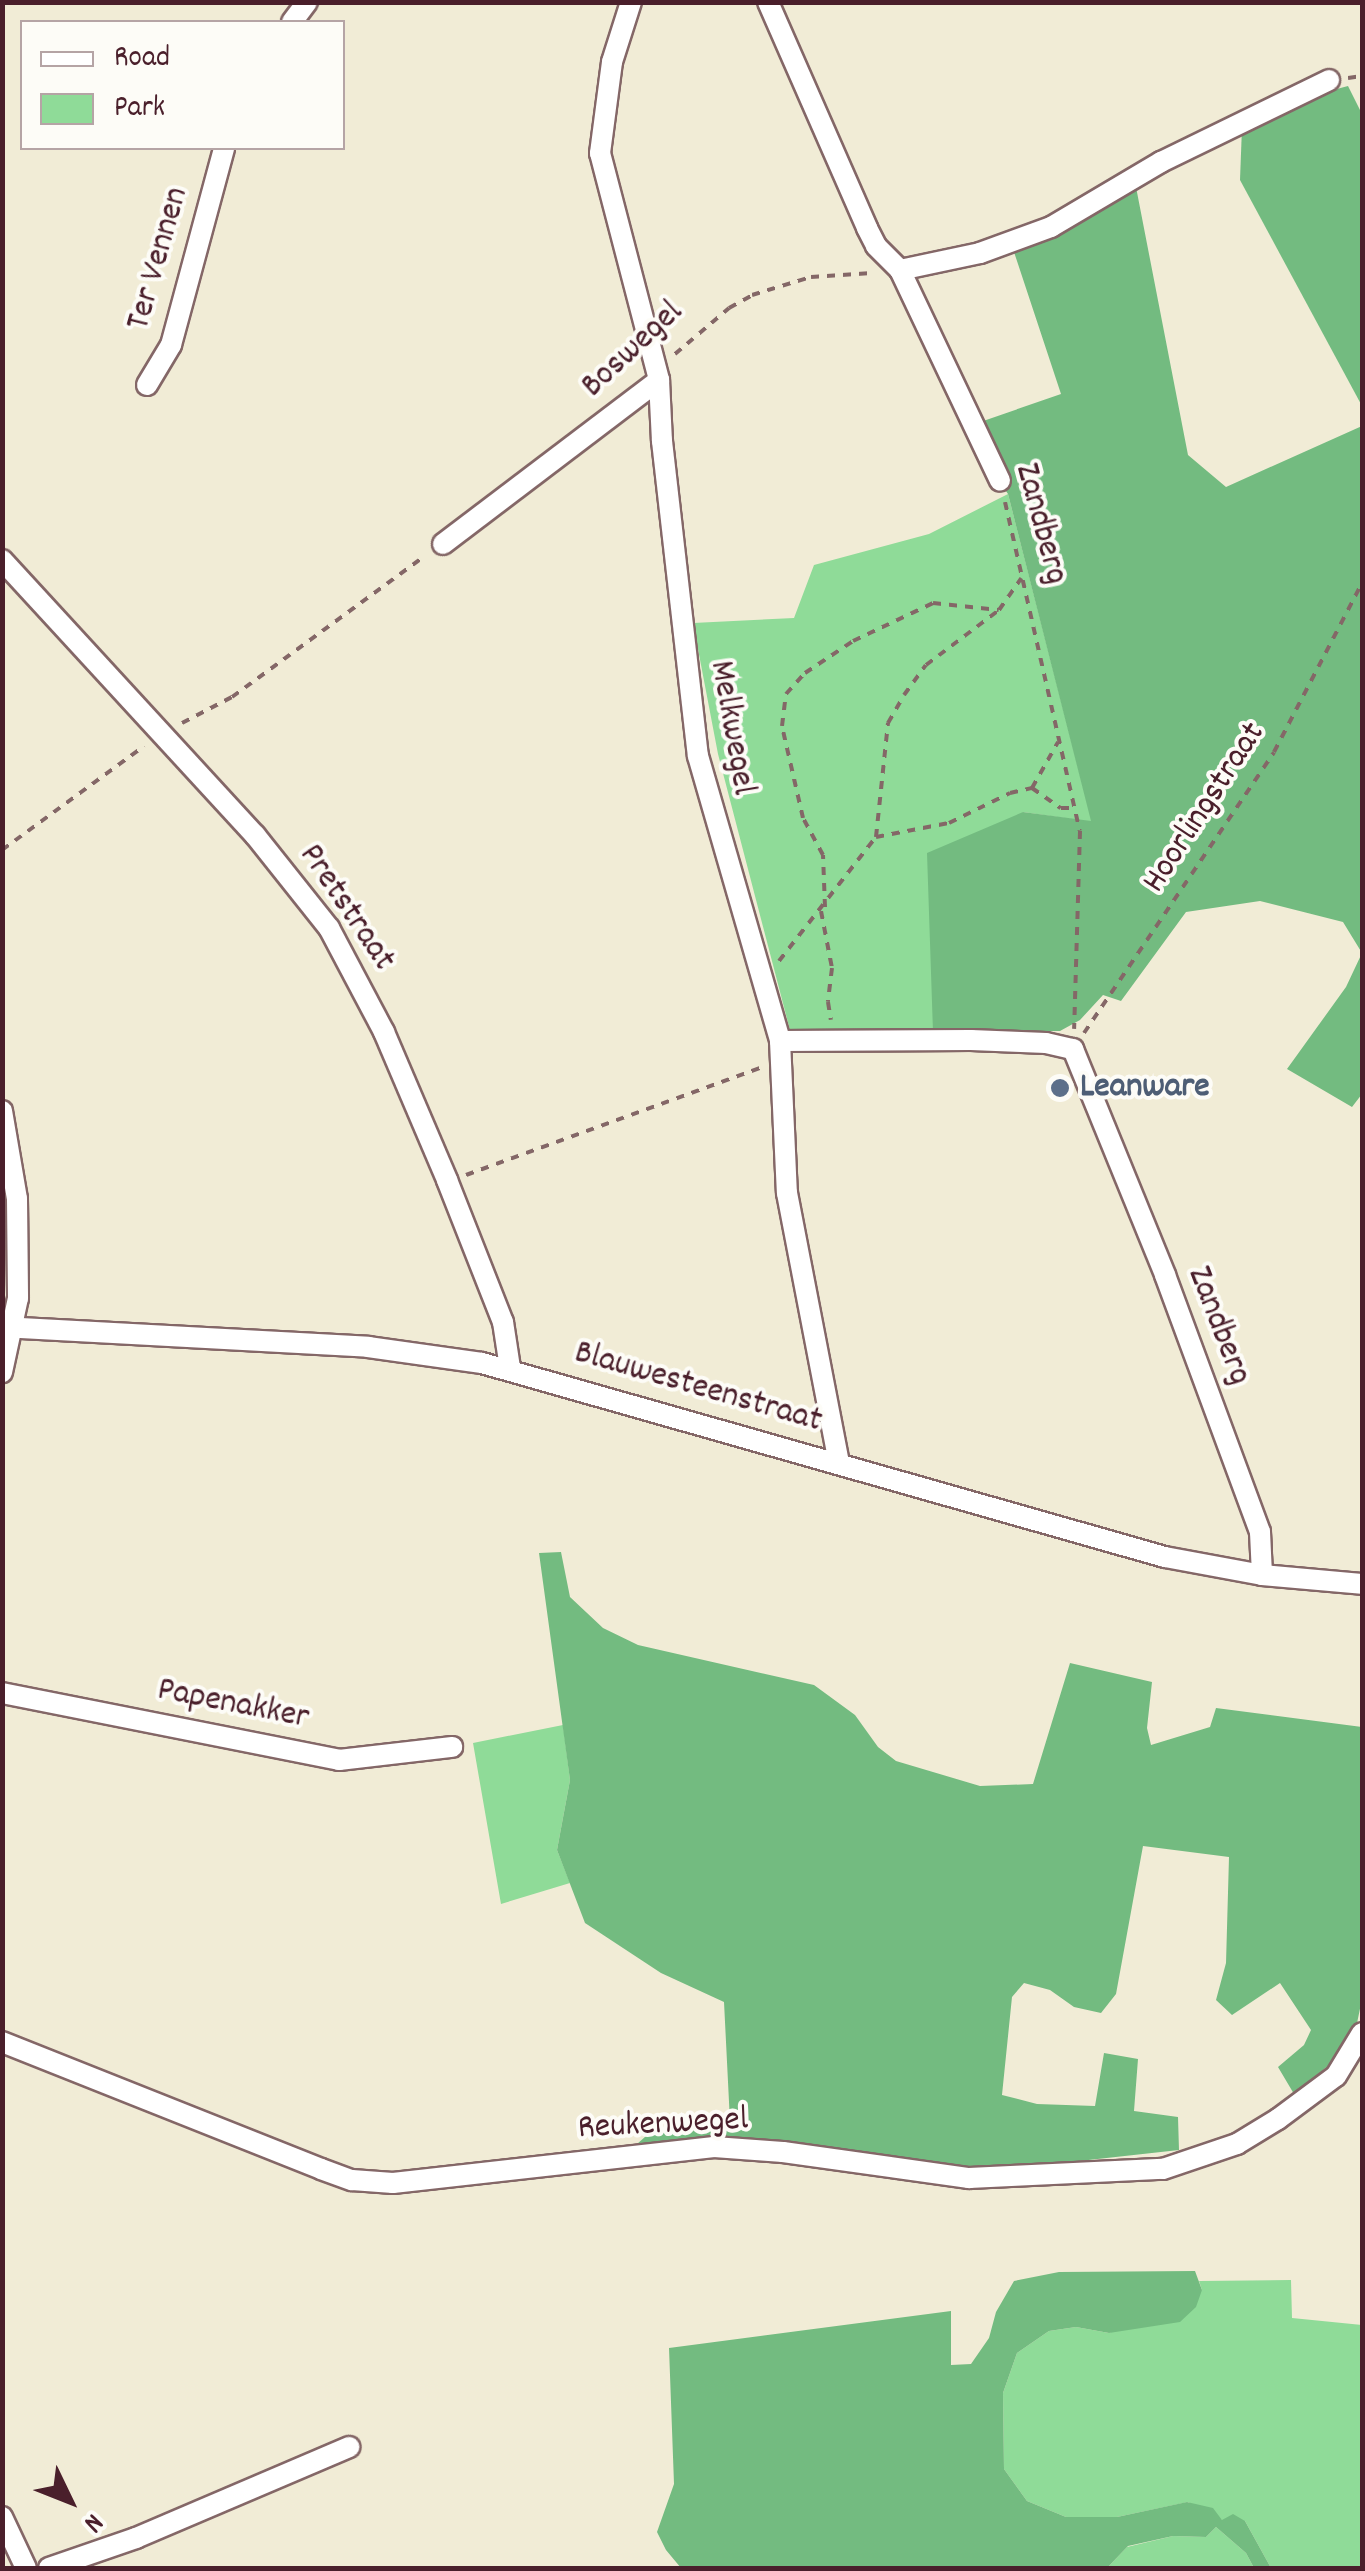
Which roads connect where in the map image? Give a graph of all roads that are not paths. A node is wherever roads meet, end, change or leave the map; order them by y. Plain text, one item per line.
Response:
1 (630, 2) edge
2 (768, 2) edge
3 (1329, 80) dead end
4 (223, 150) edge
5 (900, 270) junction
6 (660, 380) junction
7 (146, 385) dead end
8 (1000, 481) road end
9 (443, 544) road end
10 (2, 560) edge
11 (782, 1050) junction
12 (2, 1111) edge
13 (8, 1327) edge
14 (510, 1368) junction
15 (2, 1372) edge
16 (839, 1463) junction
17 (1262, 1575) junction
18 (1362, 1584) edge
19 (2, 1693) edge
20 (452, 1747) dead end
21 (1362, 2032) edge
22 (2, 2042) edge
23 (348, 2446) dead end
24 (2, 2517) edge
25 (26, 2568) edge
26 (50, 2568) edge

1 - 6 street, Melkwegel
2 - 5 street, Zandberg
3 - 5 street
4 - 7 street, Ter Vennen
5 - 8 street, Zandberg
6 - 9 street, Boswegel
6 - 11 street, Melkwegel
10 - 14 street, Pretstraat
11 - 16 street, Melkwegel
11 - 17 street, Zandberg
12 - 13 street
13 - 14 street, Blauwesteenstraat
13 - 15 street
14 - 16 street, Blauwesteenstraat
16 - 17 street, Blauwesteenstraat
17 - 18 street, Blauwesteenstraat
19 - 20 street, Papenakker
21 - 22 street, Reukenwegel
23 - 26 street
24 - 25 street

